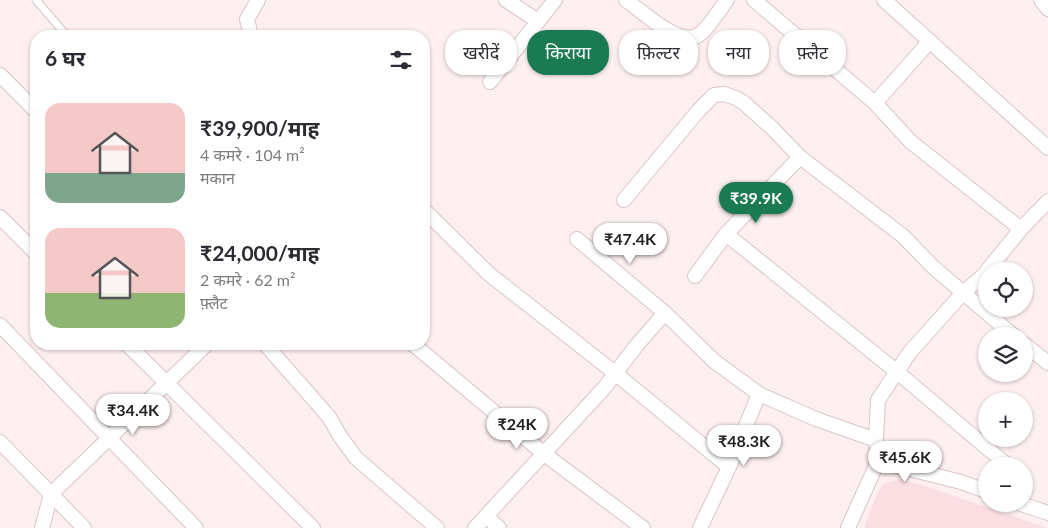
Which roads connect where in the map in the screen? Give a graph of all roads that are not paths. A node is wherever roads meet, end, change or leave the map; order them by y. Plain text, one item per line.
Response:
1 (36, 0) edge
2 (258, 0) edge
3 (506, 0) edge
4 (555, 0) edge
5 (626, 0) edge
6 (727, 0) edge
7 (754, 0) edge
8 (884, 0) edge
9 (1041, 0) edge
10 (1048, 9) edge
11 (538, 21) junction
12 (62, 30) edge
13 (250, 30) edge
14 (930, 41) junction
15 (0, 75) edge
16 (490, 82) dead end
17 (874, 103) junction
18 (30, 105) edge
19 (1048, 148) edge
20 (800, 157) junction
21 (624, 200) dead end
22 (1048, 201) edge
23 (430, 216) edge
24 (0, 217) edge
25 (1021, 228) junction
26 (726, 234) junction
27 (577, 239) dead end
28 (30, 247) edge
29 (995, 262) edge
30 (695, 276) dead end
31 (978, 280) edge
32 (963, 293) junction
33 (665, 313) junction
34 (0, 325) edge
35 (1003, 327) edge
36 (133, 350) edge
37 (201, 350) edge
38 (270, 350) edge
39 (420, 350) edge
40 (1033, 351) edge
41 (1048, 362) edge
42 (896, 371) junction
43 (615, 373) junction
44 (167, 383) junction
45 (759, 394) junction
46 (110, 438) junction
47 (876, 440) junction
48 (0, 442) edge
49 (543, 453) junction
50 (998, 457) edge
51 (878, 461) junction
52 (729, 467) junction
53 (978, 488) edge
54 (51, 494) junction
55 (1033, 508) edge
56 (1048, 513) edge
57 (486, 516) junction
58 (42, 528) edge
59 (84, 528) edge
60 (196, 528) edge
61 (313, 528) edge
62 (438, 528) edge
63 (475, 528) edge
64 (499, 528) edge
65 (643, 528) edge
66 (700, 528) edge
67 (848, 528) edge

1 - 12 lane
2 - 13 street
3 - 11 street
4 - 11 street
5 - 6 street
7 - 17 street
8 - 14 street
9 - 10 street
11 - 16 street
14 - 17 street
14 - 19 street
15 - 18 street
17 - 25 street
20 - 21 street
20 - 26 street
20 - 32 street
22 - 25 street
23 - 43 street
24 - 28 street
25 - 29 street
26 - 30 street
26 - 42 street
27 - 33 street
31 - 32 street
32 - 35 street
32 - 42 street
33 - 43 street
33 - 45 street
34 - 46 street
36 - 44 street
37 - 44 street
38 - 62 street
39 - 49 street
40 - 41 street
42 - 47 street
42 - 50 street
43 - 49 street
43 - 52 street
44 - 46 street
44 - 61 street
45 - 47 street
45 - 52 street
46 - 54 street
46 - 60 street
47 - 51 street
48 - 54 street
49 - 57 street
49 - 65 street
51 - 53 street
51 - 67 street
52 - 66 street
54 - 58 street
54 - 59 street
55 - 56 street
57 - 63 street
57 - 64 street

